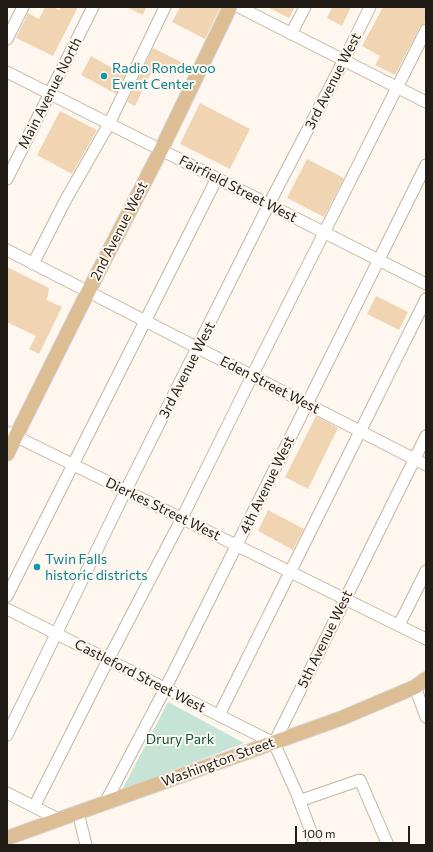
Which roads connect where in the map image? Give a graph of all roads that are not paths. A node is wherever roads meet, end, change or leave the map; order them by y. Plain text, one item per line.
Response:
1 (23, 7) edge
2 (93, 7) edge
3 (165, 7) edge
4 (230, 7) edge
5 (239, 7) edge
6 (305, 7) edge
7 (370, 7) edge
8 (426, 30) edge
9 (291, 34) junction
10 (7, 39) edge
11 (344, 60) junction
12 (7, 72) edge
13 (397, 88) junction
14 (50, 94) junction
15 (426, 102) edge
16 (109, 124) junction
17 (161, 150) junction
18 (426, 165) edge
19 (217, 178) junction
20 (7, 179) edge
21 (268, 204) junction
22 (324, 232) junction
23 (7, 250) edge
24 (379, 260) junction
25 (33, 264) junction
26 (426, 284) edge
27 (88, 292) junction
28 (426, 299) edge
29 (145, 321) junction
30 (198, 348) junction
31 (252, 376) junction
32 (306, 404) junction
33 (360, 431) junction
34 (11, 434) edge
35 (426, 436) edge
36 (7, 454) edge
37 (414, 459) junction
38 (73, 464) junction
39 (426, 465) edge
40 (126, 490) junction
41 (182, 518) junction
42 (237, 545) junction
43 (426, 571) edge
44 (290, 572) junction
45 (7, 596) edge
46 (344, 598) junction
47 (7, 609) edge
48 (399, 626) junction
49 (56, 634) junction
50 (426, 639) edge
51 (108, 660) junction
52 (420, 683) edge
53 (165, 689) junction
54 (219, 715) junction
55 (426, 717) edge
56 (7, 735) edge
57 (274, 742) junction
58 (7, 793) edge
59 (300, 801) junction
60 (105, 803) junction
61 (34, 807) junction
62 (78, 812) junction
63 (58, 820) junction
64 (7, 839) edge
65 (8, 845) edge
66 (86, 845) edge
67 (314, 845) edge
68 (388, 845) edge

1 - 10 street
2 - 14 street, Main Avenue North
3 - 16 street
4 - 17 main road, 2nd Avenue West
5 - 9 street
6 - 9 street
7 - 11 street, 3rd Avenue West
8 - 13 street
9 - 11 street
11 - 13 street
11 - 21 street, 3rd Avenue West
12 - 14 street, Fairfield Street West
13 - 15 street
13 - 22 street
14 - 16 street, Fairfield Street West
14 - 20 street, Main Avenue North
16 - 17 street, Fairfield Street West
16 - 25 street
17 - 19 street, Fairfield Street West
17 - 27 main road, 2nd Avenue West
18 - 24 street, 4th Avenue West
19 - 21 street, Fairfield Street West
19 - 29 street
21 - 22 street, Fairfield Street West
21 - 30 street, 3rd Avenue West
22 - 24 street, Fairfield Street West
22 - 31 street
23 - 25 street, Eden Street West
24 - 26 street, Fairfield Street West
24 - 32 street, 4th Avenue West
25 - 27 street, Eden Street West
27 - 29 street, Eden Street West
27 - 34 main road, 2nd Avenue West
28 - 33 street
29 - 30 street, Eden Street West
29 - 38 street
30 - 31 street, Eden Street West
30 - 40 street, 3rd Avenue West
31 - 32 street, Eden Street West
31 - 41 street
32 - 33 street, Eden Street West
32 - 42 street, 4th Avenue West
33 - 37 street, Eden Street West
33 - 44 street
34 - 36 main road, 2nd Avenue West
34 - 38 street, Dierkes Street West
35 - 37 street, 5th Avenue West
37 - 39 street, Eden Street West
37 - 46 street, 5th Avenue West
38 - 40 street, Dierkes Street West
38 - 45 street
40 - 41 street, Dierkes Street West
40 - 49 street, 3rd Avenue West
41 - 42 street, Dierkes Street West
41 - 51 street
42 - 44 street, Dierkes Street West
42 - 53 street, 4th Avenue West
43 - 48 street
44 - 46 street, Dierkes Street West
44 - 54 street
46 - 48 street, Dierkes Street West
46 - 57 street, 5th Avenue West
47 - 49 street, Castleford Street West
48 - 50 street, Dierkes Street West
49 - 51 street, Castleford Street West
49 - 56 street, 3rd Avenue West
51 - 53 street, Castleford Street West
51 - 61 street
52 - 55 street
52 - 57 main road, Washington Street
53 - 54 street, Castleford Street West
53 - 60 street, 4th Avenue West
54 - 57 street, Castleford Street West
57 - 59 street
57 - 60 main road, Washington Street
58 - 61 street
59 - 67 street
59 - 68 street
60 - 62 main road, Washington Street
61 - 63 street
62 - 63 main road, Washington Street
62 - 66 street
63 - 64 main road, Washington Street
64 - 65 street

